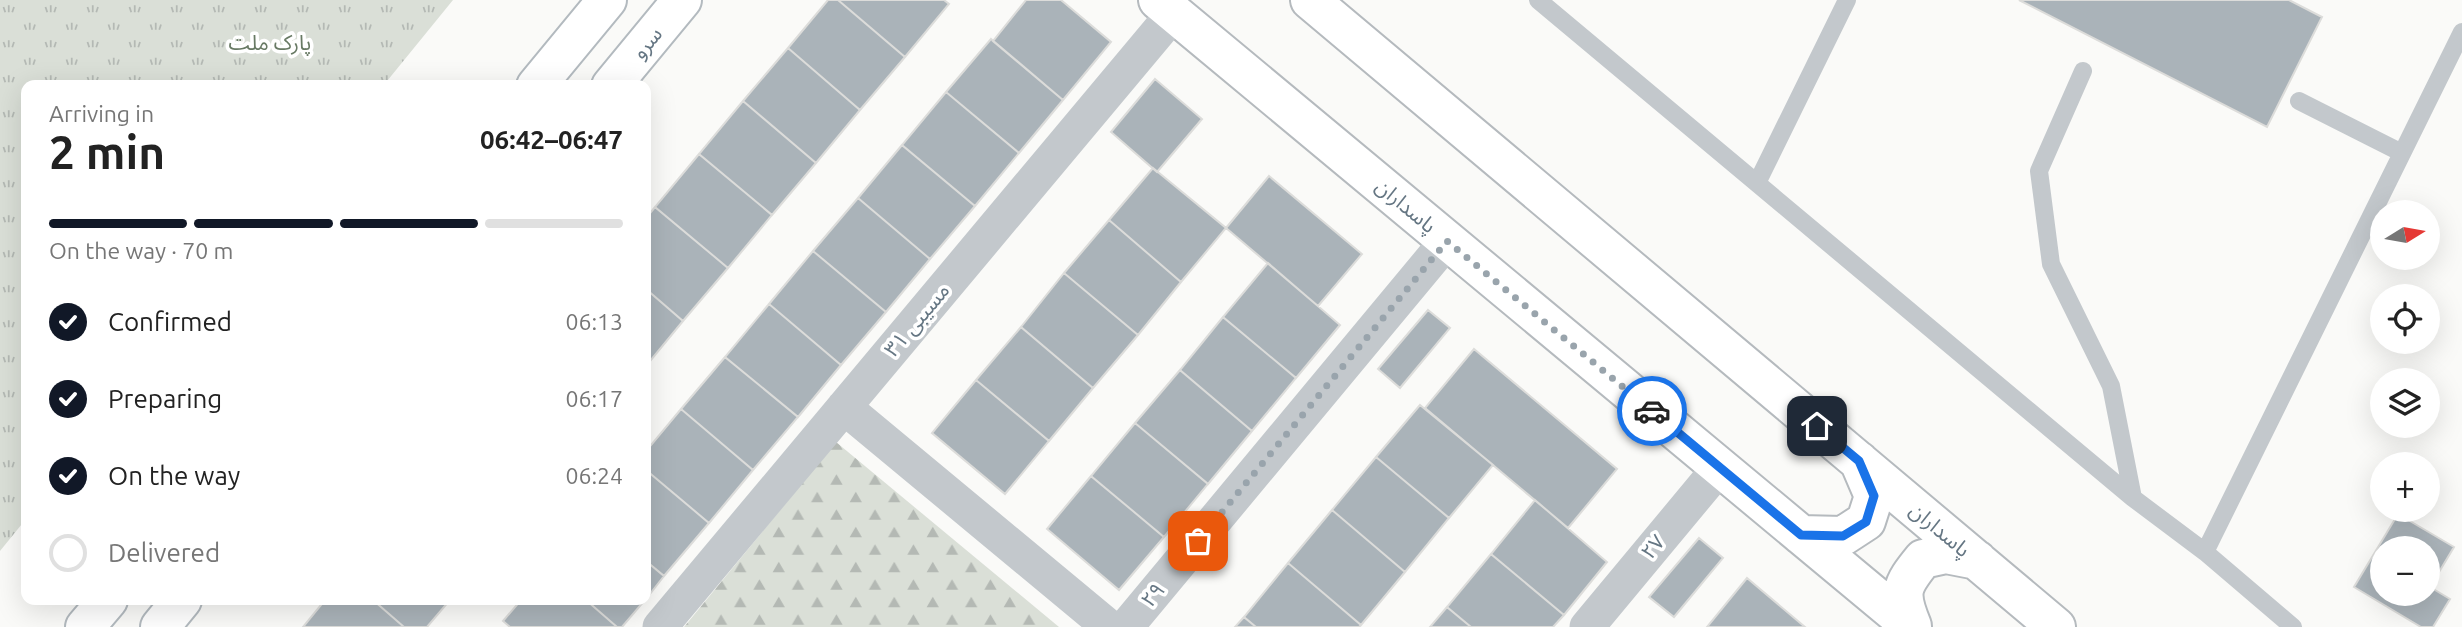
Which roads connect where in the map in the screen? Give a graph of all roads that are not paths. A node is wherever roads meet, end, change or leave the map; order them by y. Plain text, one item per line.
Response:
1 (607, 0) edge
2 (682, 0) edge
3 (1310, 0) edge
4 (1538, 0) edge
5 (1847, 0) edge
6 (1166, 7) edge
7 (2462, 32) edge
8 (2083, 71) dead end
9 (541, 80) edge
10 (616, 80) edge
11 (2299, 101) dead end
12 (2402, 153) junction
13 (1757, 183) junction
14 (1447, 241) junction
15 (844, 407) junction
16 (1859, 461) junction
17 (1720, 467) junction
18 (2133, 498) junction
19 (1801, 535) junction
20 (2205, 552) junction
21 (1977, 560) junction
22 (104, 605) edge
23 (178, 605) edge
24 (85, 627) edge
25 (160, 627) edge
26 (660, 627) edge
27 (1109, 627) edge
28 (1126, 627) edge
29 (1587, 627) edge
30 (1912, 627) edge
31 (2056, 627) edge
32 (2293, 627) edge

1 - 9 main road
2 - 10 main road, سرو
3 - 16 main road, پاسداران
4 - 13 lane
5 - 13 lane
6 - 14 main road, پاسداران
6 - 15 street, ۳۱ مسیبی
7 - 12 lane
8 - 18 lane
11 - 12 lane
12 - 20 lane
13 - 18 lane
14 - 17 main road, پاسداران
14 - 28 street, ۲۹
15 - 26 street, ۳۱ مسیبی
15 - 27 street
16 - 19 main road
16 - 21 main road, پاسداران
17 - 19 main road, پاسداران
17 - 29 street, ۲۷
18 - 20 lane
19 - 30 main road, پاسداران
20 - 32 lane
21 - 30 main road
21 - 31 main road, پاسداران
22 - 24 main road
23 - 25 main road

